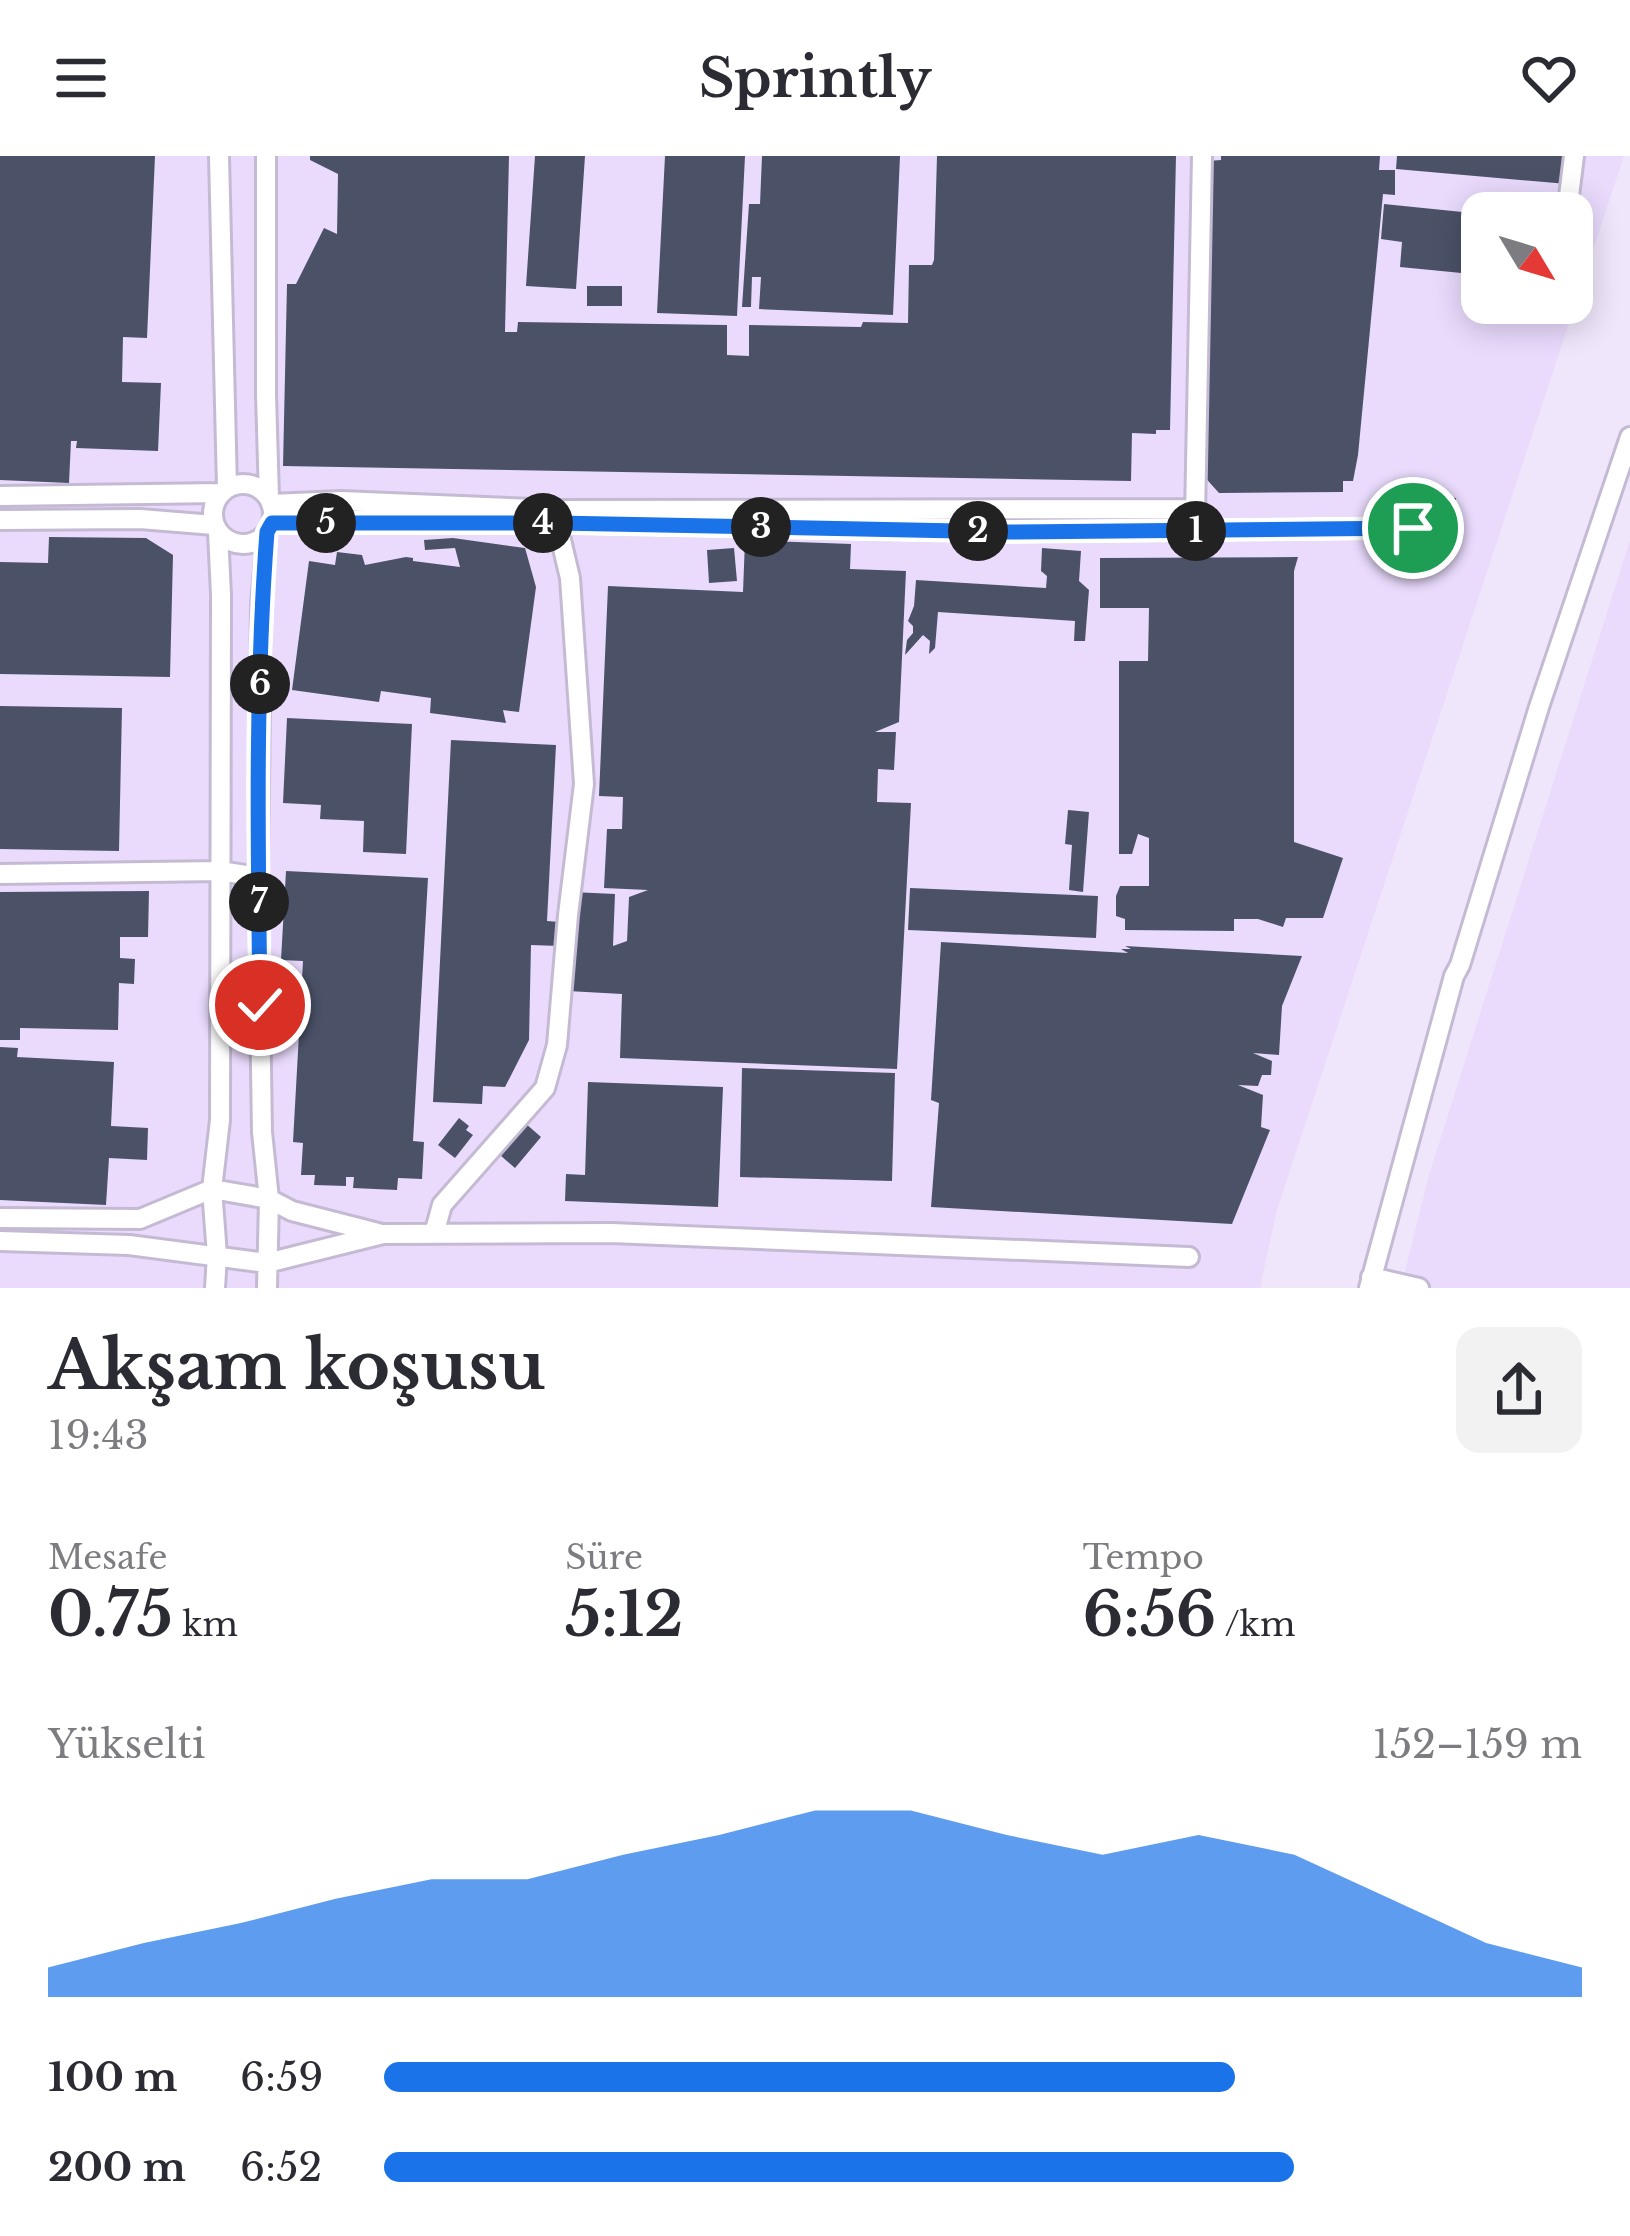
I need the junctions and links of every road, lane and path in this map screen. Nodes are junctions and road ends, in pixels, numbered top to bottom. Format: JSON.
{"nodes":[{"id":1,"x":219,"y":156,"type":"edge"},
{"id":2,"x":266,"y":156,"type":"edge"},
{"id":3,"x":1202,"y":156,"type":"edge"},
{"id":4,"x":1574,"y":156,"type":"edge"},
{"id":5,"x":1570,"y":192,"type":"edge"},
{"id":6,"x":1630,"y":437,"type":"edge"},
{"id":7,"x":223,"y":491,"type":"junction"},
{"id":8,"x":0,"y":496,"type":"edge"},
{"id":9,"x":1195,"y":509,"type":"junction"},
{"id":10,"x":269,"y":514,"type":"junction"},
{"id":11,"x":558,"y":517,"type":"junction"},
{"id":12,"x":0,"y":520,"type":"edge"},
{"id":13,"x":216,"y":528,"type":"junction"},
{"id":14,"x":1413,"y":528,"type":"dead end"},
{"id":15,"x":1197,"y":531,"type":"junction"},
{"id":16,"x":220,"y":871,"type":"junction"},
{"id":17,"x":0,"y":874,"type":"edge"},
{"id":18,"x":258,"y":877,"type":"junction"},
{"id":19,"x":212,"y":1189,"type":"junction"},
{"id":20,"x":268,"y":1199,"type":"junction"},
{"id":21,"x":0,"y":1219,"type":"edge"},
{"id":22,"x":383,"y":1234,"type":"junction"},
{"id":23,"x":434,"y":1234,"type":"junction"},
{"id":24,"x":0,"y":1241,"type":"edge"},
{"id":25,"x":217,"y":1256,"type":"junction"},
{"id":26,"x":1189,"y":1257,"type":"dead end"},
{"id":27,"x":267,"y":1263,"type":"junction"},
{"id":28,"x":1370,"y":1282,"type":"edge"},
{"id":29,"x":215,"y":1288,"type":"edge"},
{"id":30,"x":267,"y":1288,"type":"edge"},
{"id":31,"x":1419,"y":1288,"type":"edge"}],
"edges":[{"from":1,"to":7,"type":"street"},
{"from":2,"to":10,"type":"street"},
{"from":3,"to":9,"type":"street"},
{"from":4,"to":5,"type":"street"},
{"from":6,"to":28,"type":"street"},
{"from":7,"to":8,"type":"street"},
{"from":7,"to":10,"type":"street"},
{"from":7,"to":13,"type":"street"},
{"from":9,"to":11,"type":"street"},
{"from":9,"to":15,"type":"street"},
{"from":10,"to":11,"type":"street"},
{"from":10,"to":13,"type":"street"},
{"from":10,"to":18,"type":"street"},
{"from":11,"to":15,"type":"street"},
{"from":11,"to":23,"type":"street"},
{"from":12,"to":13,"type":"street"},
{"from":13,"to":16,"type":"street"},
{"from":14,"to":15,"type":"street"},
{"from":16,"to":17,"type":"street"},
{"from":16,"to":18,"type":"street"},
{"from":16,"to":19,"type":"street"},
{"from":18,"to":20,"type":"street"},
{"from":19,"to":20,"type":"street"},
{"from":19,"to":21,"type":"street"},
{"from":19,"to":25,"type":"street"},
{"from":20,"to":22,"type":"street"},
{"from":20,"to":27,"type":"street"},
{"from":22,"to":23,"type":"street"},
{"from":22,"to":27,"type":"street"},
{"from":23,"to":26,"type":"street"},
{"from":24,"to":25,"type":"street"},
{"from":25,"to":27,"type":"street"},
{"from":25,"to":29,"type":"street"},
{"from":27,"to":30,"type":"street"},
{"from":28,"to":31,"type":"street"}]}
